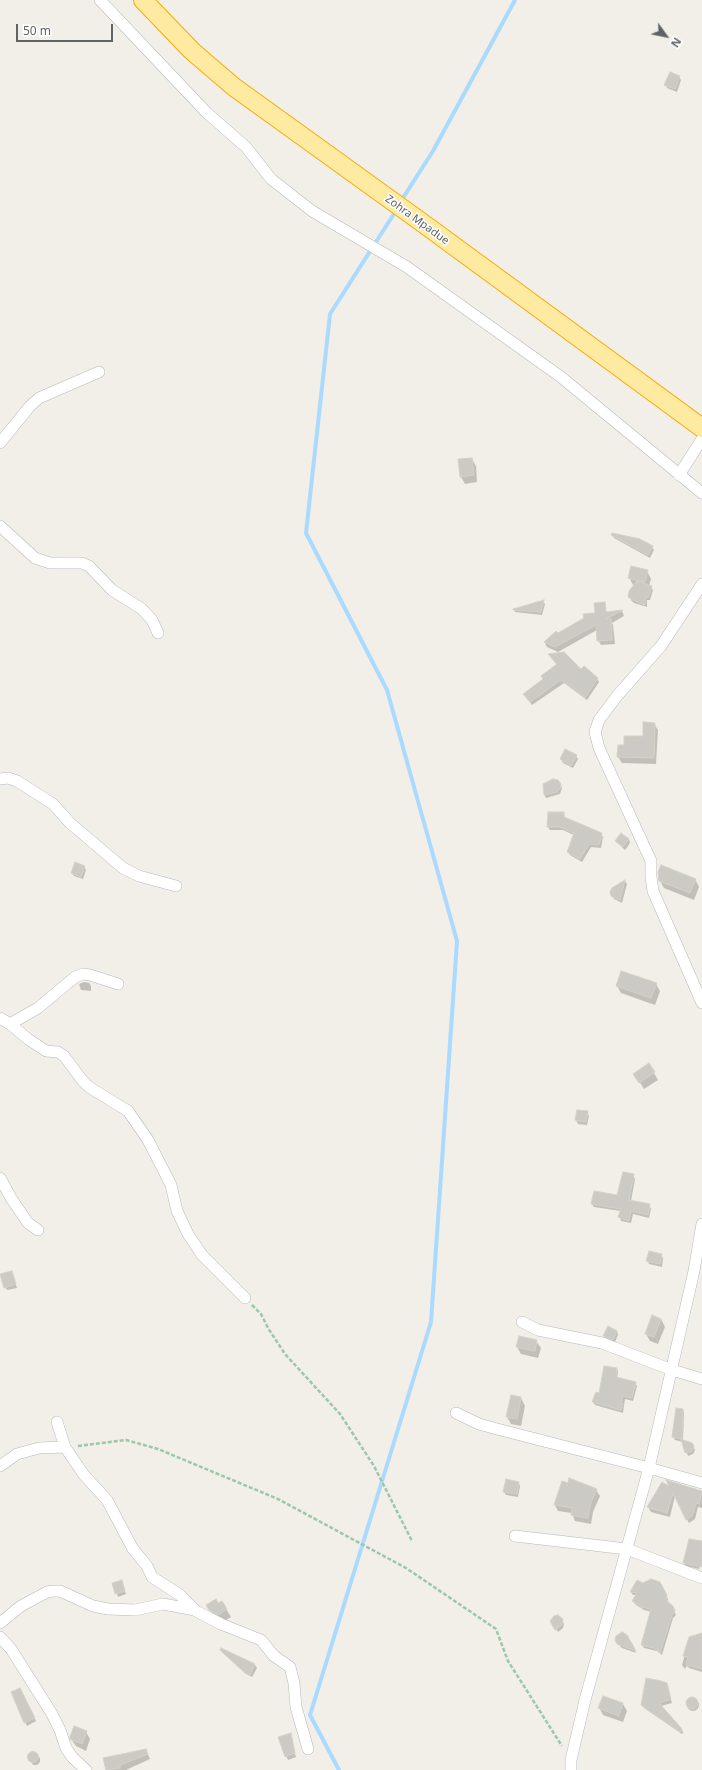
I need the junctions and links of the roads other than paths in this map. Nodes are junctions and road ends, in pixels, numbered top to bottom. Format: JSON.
{"nodes":[{"id":1,"x":100,"y":0,"type":"edge"},
{"id":2,"x":143,"y":0,"type":"edge"},
{"id":3,"x":99,"y":372,"type":"dead end"},
{"id":4,"x":702,"y":428,"type":"edge"},
{"id":5,"x":702,"y":439,"type":"edge"},
{"id":6,"x":0,"y":444,"type":"edge"},
{"id":7,"x":679,"y":475,"type":"junction"},
{"id":8,"x":702,"y":492,"type":"edge"},
{"id":9,"x":0,"y":526,"type":"edge"},
{"id":10,"x":702,"y":584,"type":"edge"},
{"id":11,"x":158,"y":633,"type":"dead end"},
{"id":12,"x":0,"y":779,"type":"edge"},
{"id":13,"x":176,"y":886,"type":"dead end"},
{"id":14,"x":118,"y":984,"type":"dead end"},
{"id":15,"x":702,"y":1003,"type":"edge"},
{"id":16,"x":5,"y":1021,"type":"edge"},
{"id":17,"x":0,"y":1178,"type":"edge"},
{"id":18,"x":702,"y":1224,"type":"edge"},
{"id":19,"x":38,"y":1230,"type":"dead end"},
{"id":20,"x":698,"y":1273,"type":"edge"},
{"id":21,"x":245,"y":1298,"type":"road end"},
{"id":22,"x":522,"y":1322,"type":"dead end"},
{"id":23,"x":672,"y":1370,"type":"junction"},
{"id":24,"x":702,"y":1379,"type":"edge"},
{"id":25,"x":456,"y":1413,"type":"dead end"},
{"id":26,"x":57,"y":1422,"type":"dead end"},
{"id":27,"x":65,"y":1447,"type":"junction"},
{"id":28,"x":0,"y":1466,"type":"edge"},
{"id":29,"x":649,"y":1468,"type":"junction"},
{"id":30,"x":702,"y":1483,"type":"edge"},
{"id":31,"x":515,"y":1536,"type":"dead end"},
{"id":32,"x":627,"y":1548,"type":"junction"},
{"id":33,"x":702,"y":1578,"type":"edge"},
{"id":34,"x":196,"y":1611,"type":"junction"},
{"id":35,"x":0,"y":1623,"type":"edge"},
{"id":36,"x":0,"y":1637,"type":"edge"},
{"id":37,"x":308,"y":1749,"type":"dead end"},
{"id":38,"x":571,"y":1765,"type":"edge"},
{"id":39,"x":86,"y":1770,"type":"edge"}],
"edges":[{"from":1,"to":7,"type":"street"},
{"from":2,"to":4,"type":"highway","name":"Zohra Mpadue"},
{"from":3,"to":6,"type":"street"},
{"from":5,"to":7,"type":"street"},
{"from":7,"to":8,"type":"street"},
{"from":9,"to":11,"type":"street"},
{"from":10,"to":15,"type":"street"},
{"from":12,"to":13,"type":"street"},
{"from":14,"to":16,"type":"street"},
{"from":16,"to":21,"type":"street"},
{"from":17,"to":19,"type":"street"},
{"from":18,"to":20,"type":"street"},
{"from":20,"to":23,"type":"street"},
{"from":22,"to":23,"type":"street"},
{"from":23,"to":24,"type":"street"},
{"from":23,"to":29,"type":"street"},
{"from":25,"to":29,"type":"street"},
{"from":26,"to":27,"type":"street"},
{"from":27,"to":28,"type":"street"},
{"from":27,"to":34,"type":"street"},
{"from":29,"to":30,"type":"street"},
{"from":29,"to":32,"type":"street"},
{"from":31,"to":32,"type":"street"},
{"from":32,"to":33,"type":"street"},
{"from":32,"to":38,"type":"street"},
{"from":34,"to":35,"type":"street"},
{"from":34,"to":37,"type":"street"},
{"from":36,"to":39,"type":"street"}]}
